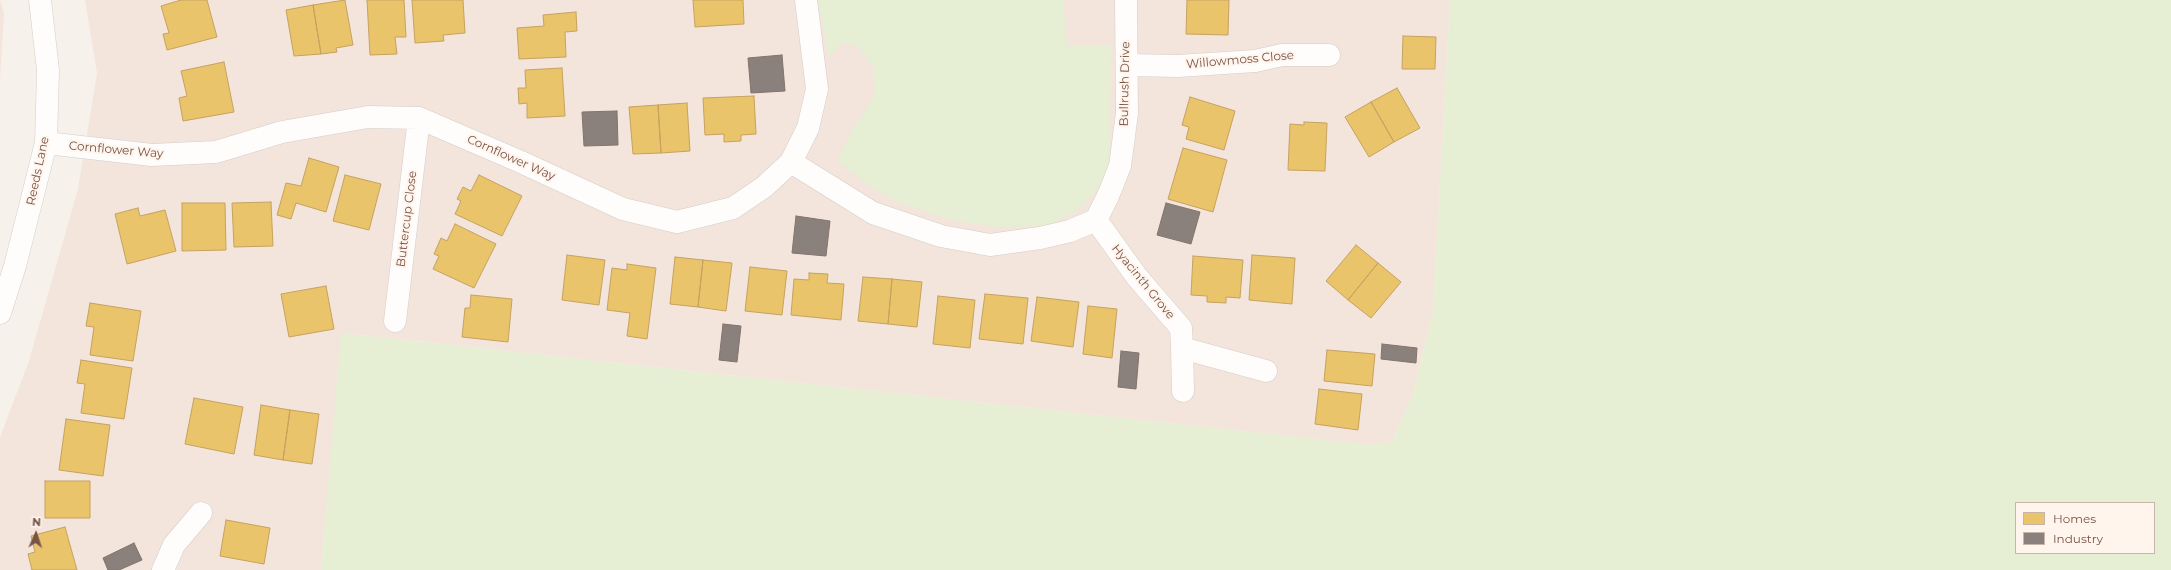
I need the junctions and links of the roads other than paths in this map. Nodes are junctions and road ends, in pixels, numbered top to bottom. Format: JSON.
{"nodes":[{"id":1,"x":40,"y":0,"type":"edge"},
{"id":2,"x":806,"y":0,"type":"edge"},
{"id":3,"x":1126,"y":0,"type":"edge"},
{"id":4,"x":1329,"y":55,"type":"dead end"},
{"id":5,"x":1127,"y":65,"type":"junction"},
{"id":6,"x":418,"y":118,"type":"junction"},
{"id":7,"x":46,"y":143,"type":"junction"},
{"id":8,"x":791,"y":162,"type":"junction"},
{"id":9,"x":1096,"y":220,"type":"junction"},
{"id":10,"x":0,"y":313,"type":"edge"},
{"id":11,"x":395,"y":321,"type":"dead end"},
{"id":12,"x":1182,"y":348,"type":"junction"},
{"id":13,"x":1266,"y":371,"type":"dead end"},
{"id":14,"x":1183,"y":391,"type":"dead end"},
{"id":15,"x":201,"y":513,"type":"dead end"},
{"id":16,"x":163,"y":570,"type":"edge"}],
"edges":[{"from":1,"to":7,"type":"street","name":"Reeds Lane"},
{"from":2,"to":8,"type":"street","name":"Cornflower Way"},
{"from":3,"to":5,"type":"street","name":"Bullrush Drive"},
{"from":4,"to":5,"type":"street","name":"Willowmoss Close"},
{"from":5,"to":9,"type":"street","name":"Bullrush Drive"},
{"from":6,"to":7,"type":"street","name":"Cornflower Way"},
{"from":6,"to":8,"type":"street","name":"Cornflower Way"},
{"from":6,"to":11,"type":"street","name":"Buttercup Close"},
{"from":7,"to":10,"type":"street","name":"Reeds Lane"},
{"from":8,"to":9,"type":"street"},
{"from":9,"to":12,"type":"street","name":"Hyacinth Grove"},
{"from":12,"to":13,"type":"street"},
{"from":12,"to":14,"type":"street","name":"Hyacinth Grove"},
{"from":15,"to":16,"type":"street"}]}
